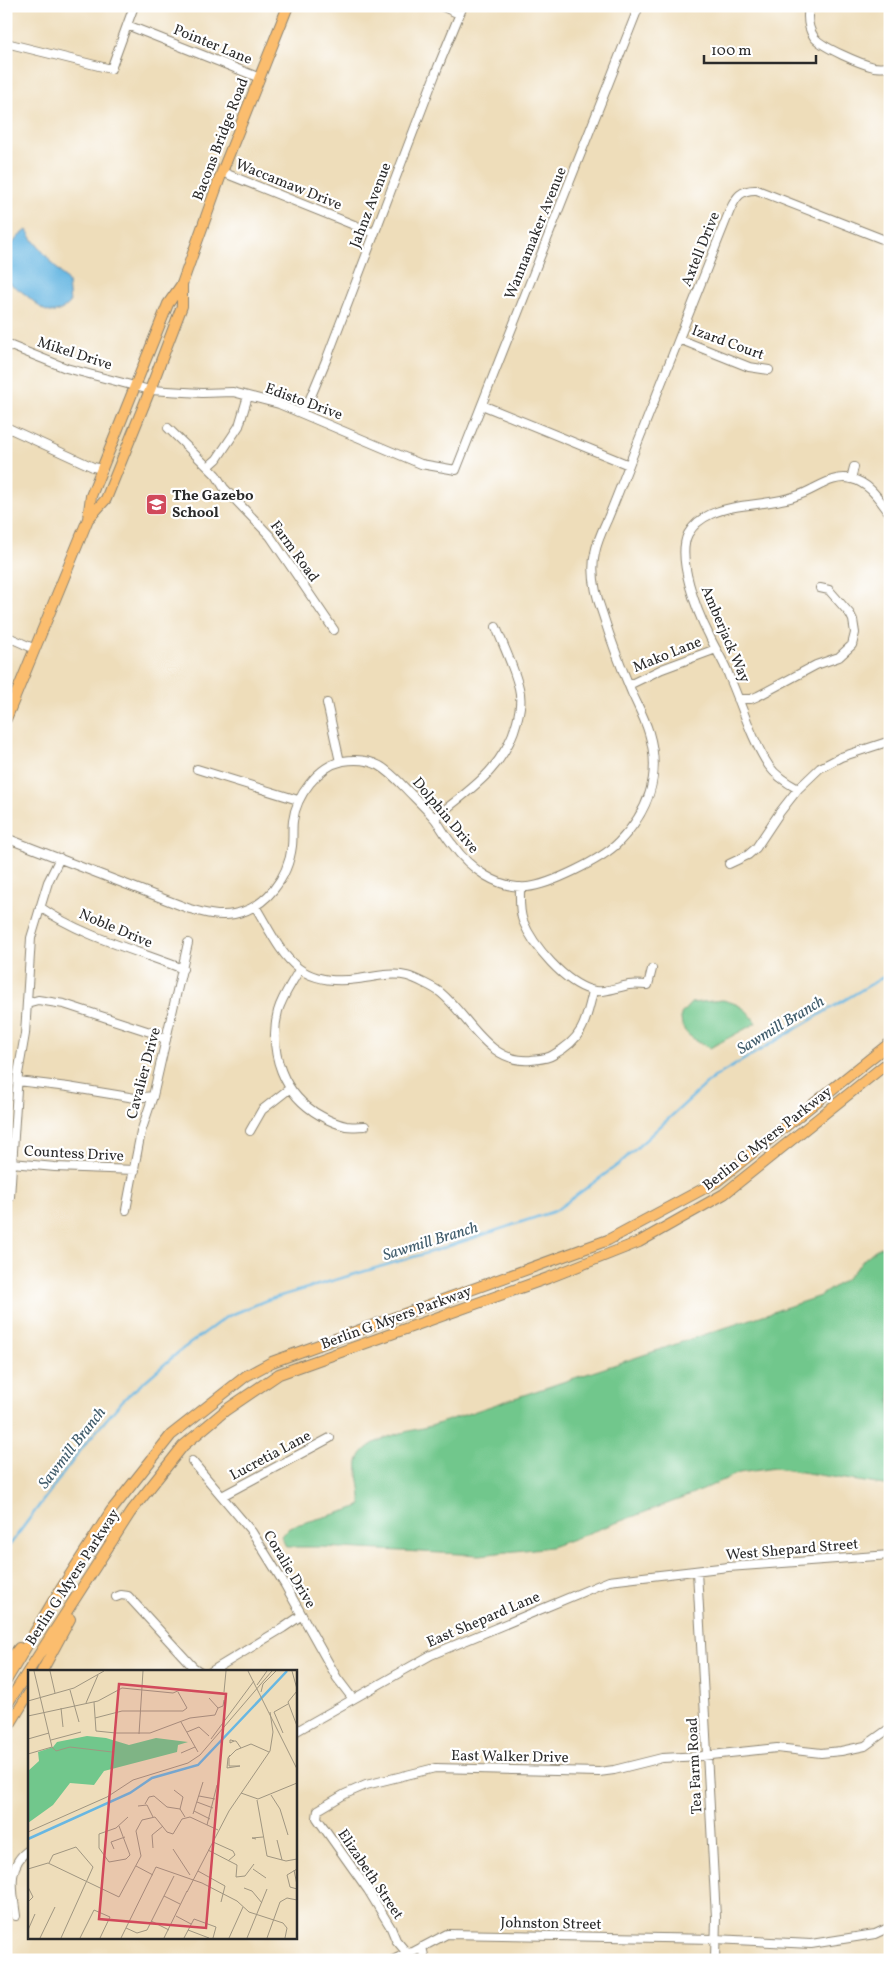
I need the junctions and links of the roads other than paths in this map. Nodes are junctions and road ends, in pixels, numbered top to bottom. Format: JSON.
{"nodes":[{"id":1,"x":134,"y":6,"type":"edge"},
{"id":2,"x":288,"y":6,"type":"edge"},
{"id":3,"x":442,"y":6,"type":"edge"},
{"id":4,"x":463,"y":6,"type":"edge"},
{"id":5,"x":639,"y":6,"type":"edge"},
{"id":6,"x":809,"y":6,"type":"edge"},
{"id":7,"x":459,"y":16,"type":"junction"},
{"id":8,"x":127,"y":25,"type":"junction"},
{"id":9,"x":6,"y":43,"type":"edge"},
{"id":10,"x":890,"y":68,"type":"edge"},
{"id":11,"x":260,"y":78,"type":"junction"},
{"id":12,"x":222,"y":172,"type":"junction"},
{"id":13,"x":374,"y":233,"type":"junction"},
{"id":14,"x":890,"y":242,"type":"edge"},
{"id":15,"x":182,"y":284,"type":"junction"},
{"id":16,"x":679,"y":339,"type":"junction"},
{"id":17,"x":6,"y":344,"type":"edge"},
{"id":18,"x":769,"y":370,"type":"dead end"},
{"id":19,"x":136,"y":386,"type":"junction"},
{"id":20,"x":150,"y":390,"type":"junction"},
{"id":21,"x":248,"y":396,"type":"junction"},
{"id":22,"x":482,"y":405,"type":"junction"},
{"id":23,"x":301,"y":413,"type":"junction"},
{"id":24,"x":6,"y":427,"type":"edge"},
{"id":25,"x":168,"y":428,"type":"dead end"},
{"id":26,"x":629,"y":465,"type":"junction"},
{"id":27,"x":854,"y":466,"type":"dead end"},
{"id":28,"x":208,"y":467,"type":"junction"},
{"id":29,"x":103,"y":469,"type":"junction"},
{"id":30,"x":456,"y":470,"type":"joint"},
{"id":31,"x":851,"y":479,"type":"junction"},
{"id":32,"x":890,"y":514,"type":"edge"},
{"id":33,"x":88,"y":519,"type":"junction"},
{"id":34,"x":820,"y":588,"type":"dead end"},
{"id":35,"x":496,"y":627,"type":"dead end"},
{"id":36,"x":334,"y":630,"type":"dead end"},
{"id":37,"x":6,"y":636,"type":"edge"},
{"id":38,"x":35,"y":649,"type":"junction"},
{"id":39,"x":716,"y":649,"type":"junction"},
{"id":40,"x":629,"y":684,"type":"junction"},
{"id":41,"x":738,"y":699,"type":"junction"},
{"id":42,"x":327,"y":703,"type":"dead end"},
{"id":43,"x":6,"y":719,"type":"edge"},
{"id":44,"x":890,"y":741,"type":"edge"},
{"id":45,"x":340,"y":762,"type":"junction"},
{"id":46,"x":197,"y":770,"type":"dead end"},
{"id":47,"x":798,"y":789,"type":"junction"},
{"id":48,"x":298,"y":800,"type":"junction"},
{"id":49,"x":434,"y":818,"type":"junction"},
{"id":50,"x":6,"y":838,"type":"edge"},
{"id":51,"x":60,"y":858,"type":"junction"},
{"id":52,"x":729,"y":864,"type":"dead end"},
{"id":53,"x":520,"y":887,"type":"junction"},
{"id":54,"x":255,"y":906,"type":"junction"},
{"id":55,"x":40,"y":907,"type":"junction"},
{"id":56,"x":188,"y":943,"type":"dead end"},
{"id":57,"x":183,"y":969,"type":"junction"},
{"id":58,"x":652,"y":969,"type":"dead end"},
{"id":59,"x":299,"y":970,"type":"junction"},
{"id":60,"x":593,"y":991,"type":"junction"},
{"id":61,"x":27,"y":1003,"type":"junction"},
{"id":62,"x":166,"y":1040,"type":"junction"},
{"id":63,"x":890,"y":1043,"type":"edge"},
{"id":64,"x":890,"y":1062,"type":"edge"},
{"id":65,"x":18,"y":1081,"type":"junction"},
{"id":66,"x":289,"y":1089,"type":"junction"},
{"id":67,"x":153,"y":1096,"type":"junction"},
{"id":68,"x":365,"y":1126,"type":"dead end"},
{"id":69,"x":250,"y":1130,"type":"dead end"},
{"id":70,"x":12,"y":1163,"type":"junction"},
{"id":71,"x":135,"y":1170,"type":"junction"},
{"id":72,"x":10,"y":1197,"type":"dead end"},
{"id":73,"x":126,"y":1210,"type":"dead end"},
{"id":74,"x":272,"y":1362,"type":"junction"},
{"id":75,"x":278,"y":1374,"type":"junction"},
{"id":76,"x":330,"y":1438,"type":"dead end"},
{"id":77,"x":192,"y":1461,"type":"dead end"},
{"id":78,"x":222,"y":1496,"type":"junction"},
{"id":79,"x":890,"y":1555,"type":"edge"},
{"id":80,"x":101,"y":1560,"type":"junction"},
{"id":81,"x":697,"y":1571,"type":"junction"},
{"id":82,"x":116,"y":1597,"type":"dead end"},
{"id":83,"x":52,"y":1603,"type":"junction"},
{"id":84,"x":302,"y":1615,"type":"junction"},
{"id":85,"x":6,"y":1665,"type":"edge"},
{"id":86,"x":29,"y":1670,"type":"edge"},
{"id":87,"x":43,"y":1670,"type":"edge"},
{"id":88,"x":198,"y":1670,"type":"edge"},
{"id":89,"x":214,"y":1670,"type":"edge"},
{"id":90,"x":28,"y":1672,"type":"edge"},
{"id":91,"x":6,"y":1680,"type":"edge"},
{"id":92,"x":28,"y":1695,"type":"edge"},
{"id":93,"x":353,"y":1699,"type":"junction"},
{"id":94,"x":6,"y":1706,"type":"edge"},
{"id":95,"x":890,"y":1728,"type":"edge"},
{"id":96,"x":6,"y":1731,"type":"edge"},
{"id":97,"x":296,"y":1731,"type":"edge"},
{"id":98,"x":707,"y":1756,"type":"junction"},
{"id":99,"x":318,"y":1810,"type":"joint"},
{"id":100,"x":28,"y":1851,"type":"edge"},
{"id":101,"x":16,"y":1916,"type":"dead end"},
{"id":102,"x":890,"y":1927,"type":"edge"},
{"id":103,"x":715,"y":1940,"type":"junction"},
{"id":104,"x":422,"y":1947,"type":"junction"},
{"id":105,"x":407,"y":1953,"type":"junction"},
{"id":106,"x":393,"y":1960,"type":"edge"},
{"id":107,"x":425,"y":1960,"type":"edge"},
{"id":108,"x":715,"y":1960,"type":"edge"}],
"edges":[{"from":1,"to":8,"type":"street"},
{"from":2,"to":11,"type":"main road","name":"Bacons Bridge Road"},
{"from":3,"to":7,"type":"street"},
{"from":4,"to":7,"type":"street","name":"Jahnz Avenue"},
{"from":5,"to":22,"type":"street","name":"Wannamaker Avenue"},
{"from":6,"to":10,"type":"street"},
{"from":7,"to":13,"type":"street","name":"Jahnz Avenue"},
{"from":8,"to":9,"type":"street"},
{"from":8,"to":11,"type":"street","name":"Pointer Lane"},
{"from":11,"to":12,"type":"main road","name":"Bacons Bridge Road"},
{"from":12,"to":13,"type":"street","name":"Waccamaw Drive"},
{"from":12,"to":15,"type":"main road","name":"Bacons Bridge Road"},
{"from":13,"to":23,"type":"street","name":"Jahnz Avenue"},
{"from":14,"to":16,"type":"street","name":"Axtell Drive"},
{"from":15,"to":19,"type":"main road","name":"Bacons Bridge Road"},
{"from":15,"to":20,"type":"main road","name":"Bacons Bridge Road"},
{"from":16,"to":18,"type":"street","name":"Izard Court"},
{"from":16,"to":26,"type":"street","name":"Axtell Drive"},
{"from":17,"to":19,"type":"street","name":"Mikel Drive"},
{"from":19,"to":20,"type":"street","name":"Edisto Drive"},
{"from":19,"to":29,"type":"main road","name":"Bacons Bridge Road"},
{"from":20,"to":21,"type":"street","name":"Edisto Drive"},
{"from":20,"to":33,"type":"main road","name":"Bacons Bridge Road"},
{"from":21,"to":23,"type":"street","name":"Edisto Drive"},
{"from":21,"to":28,"type":"street"},
{"from":22,"to":26,"type":"street"},
{"from":22,"to":30,"type":"street","name":"Wannamaker Avenue"},
{"from":23,"to":30,"type":"street","name":"Edisto Drive"},
{"from":24,"to":29,"type":"street"},
{"from":25,"to":28,"type":"street","name":"Farm Road"},
{"from":26,"to":40,"type":"street","name":"Dolphin Drive"},
{"from":27,"to":31,"type":"street"},
{"from":28,"to":36,"type":"street","name":"Farm Road"},
{"from":29,"to":33,"type":"main road","name":"Bacons Bridge Road"},
{"from":31,"to":32,"type":"street"},
{"from":31,"to":39,"type":"street","name":"Amberjack Way"},
{"from":33,"to":38,"type":"main road","name":"Bacons Bridge Road"},
{"from":34,"to":41,"type":"street"},
{"from":35,"to":49,"type":"street"},
{"from":37,"to":38,"type":"street"},
{"from":38,"to":43,"type":"main road","name":"Bacons Bridge Road"},
{"from":39,"to":40,"type":"street","name":"Mako Lane"},
{"from":39,"to":41,"type":"street","name":"Amberjack Way"},
{"from":40,"to":53,"type":"street","name":"Dolphin Drive"},
{"from":41,"to":47,"type":"street","name":"Amberjack Way"},
{"from":42,"to":45,"type":"street"},
{"from":44,"to":47,"type":"street"},
{"from":45,"to":48,"type":"street"},
{"from":45,"to":49,"type":"street","name":"Dolphin Drive"},
{"from":46,"to":48,"type":"street"},
{"from":47,"to":52,"type":"street"},
{"from":48,"to":54,"type":"street"},
{"from":49,"to":53,"type":"street","name":"Dolphin Drive"},
{"from":50,"to":51,"type":"street"},
{"from":51,"to":54,"type":"street"},
{"from":51,"to":55,"type":"street"},
{"from":53,"to":60,"type":"street"},
{"from":54,"to":59,"type":"street"},
{"from":55,"to":57,"type":"street","name":"Noble Drive"},
{"from":55,"to":61,"type":"street"},
{"from":56,"to":57,"type":"street","name":"Cavalier Drive"},
{"from":57,"to":62,"type":"street","name":"Cavalier Drive"},
{"from":58,"to":60,"type":"street"},
{"from":59,"to":60,"type":"street"},
{"from":59,"to":66,"type":"street"},
{"from":61,"to":62,"type":"street"},
{"from":61,"to":65,"type":"street"},
{"from":62,"to":67,"type":"street","name":"Cavalier Drive"},
{"from":63,"to":74,"type":"main road","name":"Berlin G Myers Parkway"},
{"from":64,"to":75,"type":"main road","name":"Berlin G Myers Parkway"},
{"from":65,"to":67,"type":"street"},
{"from":65,"to":70,"type":"street"},
{"from":66,"to":68,"type":"street"},
{"from":66,"to":69,"type":"street"},
{"from":67,"to":71,"type":"street","name":"Cavalier Drive"},
{"from":70,"to":71,"type":"street","name":"Countess Drive"},
{"from":70,"to":72,"type":"street"},
{"from":71,"to":73,"type":"street","name":"Cavalier Drive"},
{"from":74,"to":75,"type":"main road"},
{"from":74,"to":83,"type":"main road","name":"Berlin G Myers Parkway"},
{"from":75,"to":80,"type":"main road","name":"Berlin G Myers Parkway"},
{"from":76,"to":78,"type":"street","name":"Lucretia Lane"},
{"from":77,"to":78,"type":"street","name":"Coralie Drive"},
{"from":78,"to":84,"type":"street","name":"Coralie Drive"},
{"from":79,"to":81,"type":"street","name":"West Shepard Street"},
{"from":80,"to":86,"type":"main road","name":"Berlin G Myers Parkway"},
{"from":80,"to":87,"type":"main road"},
{"from":81,"to":93,"type":"street","name":"East Shepard Lane"},
{"from":81,"to":98,"type":"street","name":"Tea Farm Road"},
{"from":82,"to":88,"type":"street"},
{"from":83,"to":85,"type":"main road"},
{"from":83,"to":91,"type":"main road","name":"Berlin G Myers Parkway"},
{"from":84,"to":89,"type":"street"},
{"from":84,"to":93,"type":"street","name":"Coralie Drive"},
{"from":90,"to":94,"type":"main road","name":"Berlin G Myers Parkway"},
{"from":92,"to":96,"type":"main road"},
{"from":93,"to":97,"type":"street","name":"East Shepard Lane"},
{"from":95,"to":98,"type":"street","name":"East Walker Drive"},
{"from":98,"to":99,"type":"street","name":"East Walker Drive"},
{"from":98,"to":103,"type":"street","name":"Tea Farm Road"},
{"from":99,"to":105,"type":"street","name":"Elizabeth Street"},
{"from":100,"to":101,"type":"street"},
{"from":102,"to":103,"type":"street","name":"Johnston Street"},
{"from":103,"to":104,"type":"street","name":"Johnston Street"},
{"from":103,"to":108,"type":"street","name":"Tea Farm Road"},
{"from":104,"to":105,"type":"street","name":"Johnston Street"},
{"from":104,"to":107,"type":"street"},
{"from":105,"to":106,"type":"street","name":"Johnston Street"}]}
